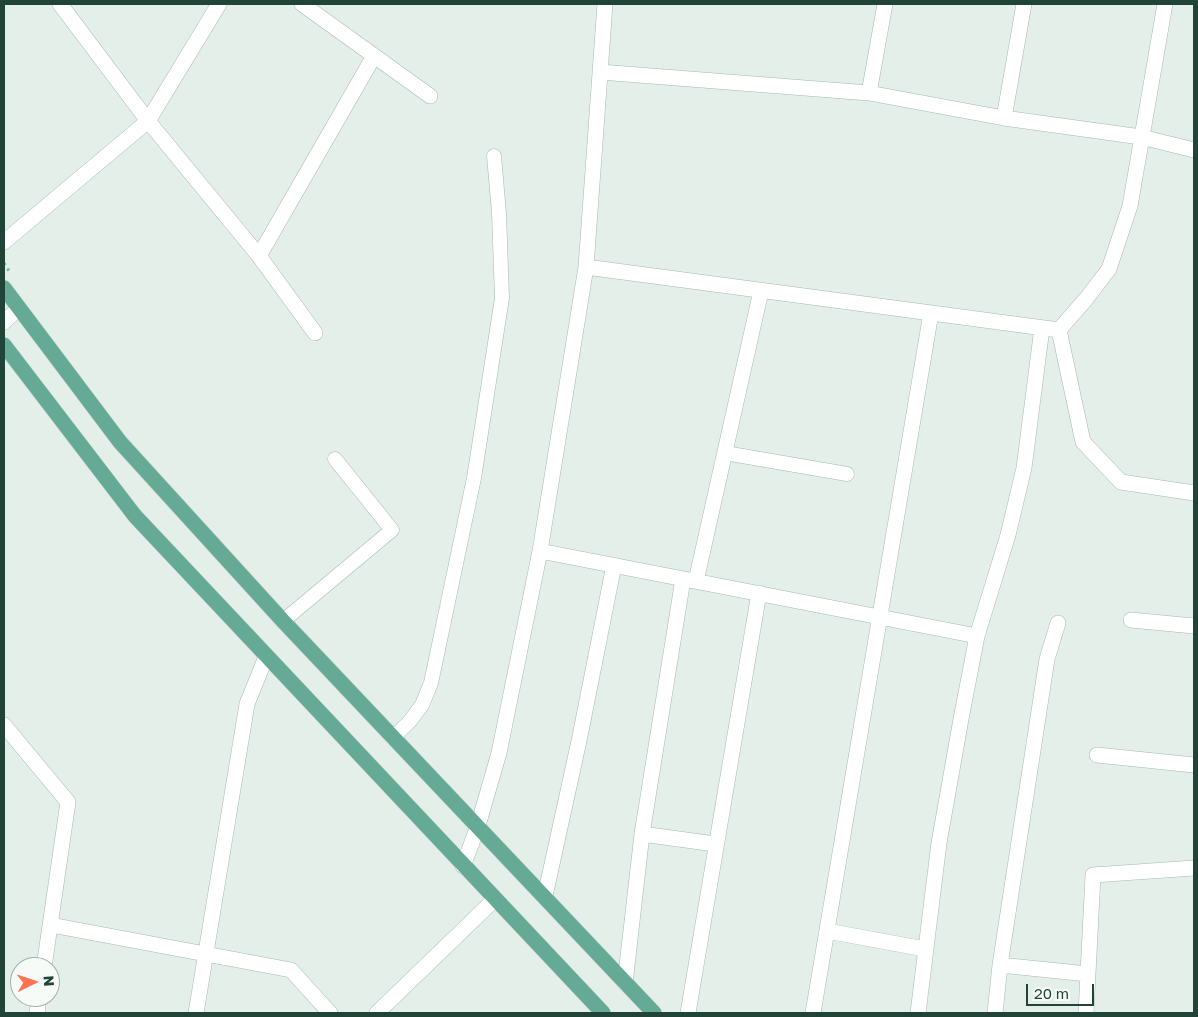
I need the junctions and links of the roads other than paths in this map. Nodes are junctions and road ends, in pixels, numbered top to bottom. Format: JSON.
{"nodes":[{"id":1,"x":60,"y":4,"type":"edge"},
{"id":2,"x":219,"y":4,"type":"edge"},
{"id":3,"x":302,"y":4,"type":"edge"},
{"id":4,"x":605,"y":4,"type":"edge"},
{"id":5,"x":885,"y":4,"type":"edge"},
{"id":6,"x":1024,"y":4,"type":"edge"},
{"id":7,"x":1164,"y":4,"type":"edge"},
{"id":8,"x":374,"y":56,"type":"junction"},
{"id":9,"x":600,"y":72,"type":"junction"},
{"id":10,"x":869,"y":93,"type":"junction"},
{"id":11,"x":430,"y":96,"type":"dead end"},
{"id":12,"x":1004,"y":118,"type":"junction"},
{"id":13,"x":148,"y":121,"type":"junction"},
{"id":14,"x":1140,"y":137,"type":"junction"},
{"id":15,"x":1194,"y":150,"type":"edge"},
{"id":16,"x":494,"y":156,"type":"dead end"},
{"id":17,"x":4,"y":242,"type":"edge"},
{"id":18,"x":258,"y":256,"type":"junction"},
{"id":19,"x":586,"y":267,"type":"junction"},
{"id":20,"x":4,"y":288,"type":"edge"},
{"id":21,"x":761,"y":290,"type":"junction"},
{"id":22,"x":18,"y":309,"type":"junction"},
{"id":23,"x":931,"y":313,"type":"junction"},
{"id":24,"x":4,"y":322,"type":"edge"},
{"id":25,"x":1042,"y":328,"type":"junction"},
{"id":26,"x":1059,"y":330,"type":"junction"},
{"id":27,"x":315,"y":333,"type":"dead end"},
{"id":28,"x":4,"y":345,"type":"edge"},
{"id":29,"x":725,"y":453,"type":"junction"},
{"id":30,"x":335,"y":459,"type":"dead end"},
{"id":31,"x":847,"y":474,"type":"dead end"},
{"id":32,"x":1194,"y":493,"type":"edge"},
{"id":33,"x":540,"y":551,"type":"junction"},
{"id":34,"x":614,"y":565,"type":"junction"},
{"id":35,"x":690,"y":580,"type":"junction"},
{"id":36,"x":759,"y":593,"type":"junction"},
{"id":37,"x":880,"y":617,"type":"junction"},
{"id":38,"x":1131,"y":620,"type":"dead end"},
{"id":39,"x":283,"y":621,"type":"junction"},
{"id":40,"x":1058,"y":623,"type":"dead end"},
{"id":41,"x":1194,"y":626,"type":"edge"},
{"id":42,"x":977,"y":636,"type":"junction"},
{"id":43,"x":266,"y":657,"type":"junction"},
{"id":44,"x":4,"y":725,"type":"edge"},
{"id":45,"x":393,"y":738,"type":"junction"},
{"id":46,"x":1097,"y":754,"type":"dead end"},
{"id":47,"x":1194,"y":765,"type":"edge"},
{"id":48,"x":477,"y":829,"type":"junction"},
{"id":49,"x":642,"y":834,"type":"junction"},
{"id":50,"x":715,"y":844,"type":"junction"},
{"id":51,"x":463,"y":866,"type":"junction"},
{"id":52,"x":1194,"y":868,"type":"edge"},
{"id":53,"x":545,"y":896,"type":"junction"},
{"id":54,"x":495,"y":899,"type":"junction"},
{"id":55,"x":50,"y":925,"type":"junction"},
{"id":56,"x":827,"y":931,"type":"junction"},
{"id":57,"x":925,"y":949,"type":"junction"},
{"id":58,"x":204,"y":953,"type":"junction"},
{"id":59,"x":45,"y":957,"type":"edge"},
{"id":60,"x":1000,"y":965,"type":"junction"},
{"id":61,"x":1088,"y":974,"type":"junction"},
{"id":62,"x":626,"y":983,"type":"junction"},
{"id":63,"x":196,"y":1013,"type":"edge"},
{"id":64,"x":330,"y":1013,"type":"edge"},
{"id":65,"x":377,"y":1013,"type":"edge"},
{"id":66,"x":603,"y":1013,"type":"edge"},
{"id":67,"x":654,"y":1013,"type":"edge"},
{"id":68,"x":688,"y":1013,"type":"edge"},
{"id":69,"x":813,"y":1013,"type":"edge"},
{"id":70,"x":918,"y":1013,"type":"edge"},
{"id":71,"x":995,"y":1013,"type":"edge"},
{"id":72,"x":1086,"y":1013,"type":"edge"}],
"edges":[{"from":1,"to":13,"type":"street"},
{"from":2,"to":13,"type":"street"},
{"from":3,"to":8,"type":"street"},
{"from":4,"to":9,"type":"street"},
{"from":5,"to":10,"type":"street"},
{"from":6,"to":12,"type":"street"},
{"from":7,"to":14,"type":"street"},
{"from":8,"to":11,"type":"street"},
{"from":8,"to":18,"type":"street"},
{"from":9,"to":10,"type":"street"},
{"from":9,"to":19,"type":"street"},
{"from":10,"to":12,"type":"street"},
{"from":12,"to":14,"type":"street"},
{"from":13,"to":17,"type":"street"},
{"from":13,"to":18,"type":"street"},
{"from":14,"to":15,"type":"street"},
{"from":14,"to":26,"type":"street"},
{"from":16,"to":45,"type":"lane"},
{"from":18,"to":27,"type":"street"},
{"from":19,"to":21,"type":"street"},
{"from":19,"to":33,"type":"street"},
{"from":20,"to":22,"type":"main road"},
{"from":21,"to":23,"type":"street"},
{"from":21,"to":29,"type":"street"},
{"from":22,"to":24,"type":"street"},
{"from":22,"to":39,"type":"main road"},
{"from":23,"to":25,"type":"street"},
{"from":23,"to":37,"type":"street"},
{"from":25,"to":26,"type":"street"},
{"from":25,"to":42,"type":"street"},
{"from":26,"to":32,"type":"street"},
{"from":28,"to":43,"type":"main road"},
{"from":29,"to":31,"type":"lane"},
{"from":29,"to":35,"type":"street"},
{"from":30,"to":39,"type":"lane"},
{"from":33,"to":34,"type":"street"},
{"from":33,"to":48,"type":"street"},
{"from":34,"to":35,"type":"street"},
{"from":34,"to":53,"type":"street"},
{"from":35,"to":36,"type":"street"},
{"from":35,"to":49,"type":"street"},
{"from":36,"to":37,"type":"street"},
{"from":36,"to":50,"type":"street"},
{"from":37,"to":42,"type":"street"},
{"from":37,"to":56,"type":"street"},
{"from":38,"to":41,"type":"street"},
{"from":39,"to":45,"type":"main road"},
{"from":40,"to":60,"type":"street"},
{"from":42,"to":57,"type":"street"},
{"from":43,"to":51,"type":"main road"},
{"from":43,"to":58,"type":"street"},
{"from":44,"to":55,"type":"street"},
{"from":45,"to":48,"type":"main road"},
{"from":46,"to":47,"type":"street"},
{"from":48,"to":51,"type":"street"},
{"from":48,"to":53,"type":"main road"},
{"from":49,"to":50,"type":"street"},
{"from":49,"to":62,"type":"street"},
{"from":50,"to":68,"type":"street"},
{"from":51,"to":54,"type":"main road"},
{"from":52,"to":61,"type":"street"},
{"from":53,"to":62,"type":"main road"},
{"from":54,"to":65,"type":"street"},
{"from":54,"to":66,"type":"main road"},
{"from":55,"to":58,"type":"street"},
{"from":55,"to":59,"type":"street"},
{"from":56,"to":57,"type":"street"},
{"from":56,"to":69,"type":"street"},
{"from":57,"to":70,"type":"street"},
{"from":58,"to":63,"type":"street"},
{"from":58,"to":64,"type":"street"},
{"from":60,"to":61,"type":"street"},
{"from":60,"to":71,"type":"street"},
{"from":61,"to":72,"type":"street"},
{"from":62,"to":67,"type":"main road"}]}
